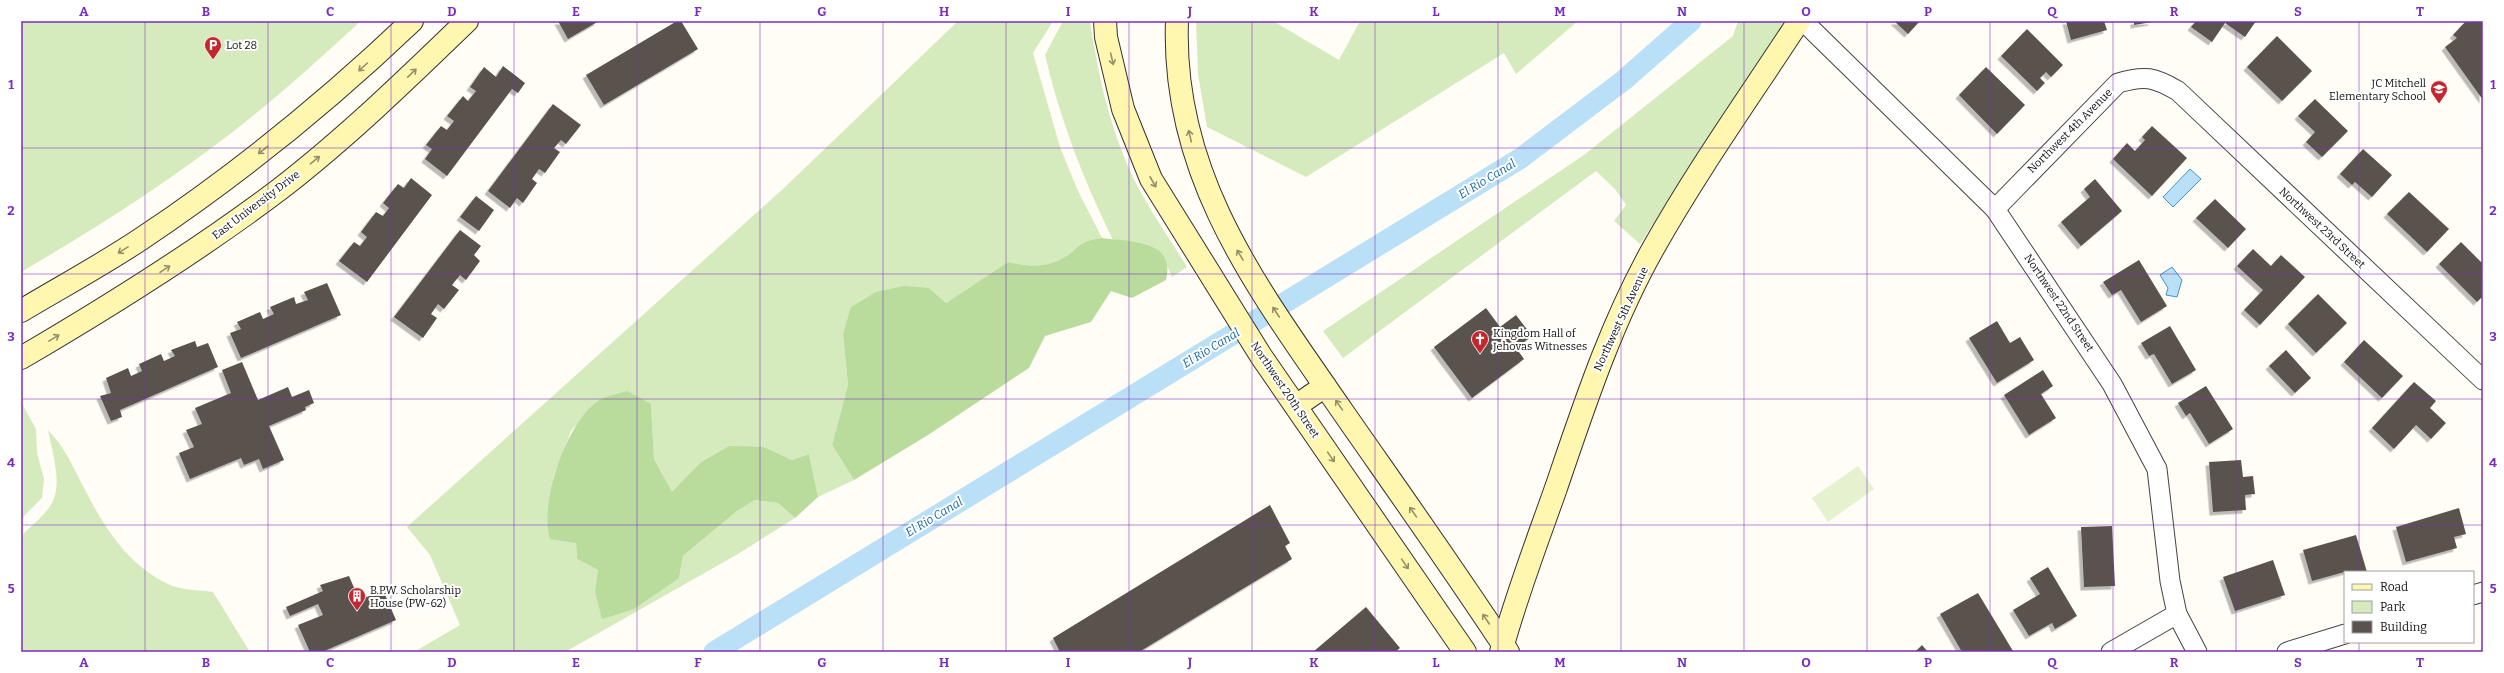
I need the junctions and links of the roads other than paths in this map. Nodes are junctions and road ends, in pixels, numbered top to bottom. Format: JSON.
{"nodes":[{"id":1,"x":412,"y":21,"type":"edge"},
{"id":2,"x":467,"y":21,"type":"edge"},
{"id":3,"x":1105,"y":21,"type":"edge"},
{"id":4,"x":1177,"y":21,"type":"edge"},
{"id":5,"x":1799,"y":21,"type":"edge"},
{"id":6,"x":1803,"y":21,"type":"edge"},
{"id":7,"x":2158,"y":79,"type":"joint"},
{"id":8,"x":1995,"y":209,"type":"junction"},
{"id":9,"x":21,"y":311,"type":"edge"},
{"id":10,"x":21,"y":358,"type":"edge"},
{"id":11,"x":2483,"y":380,"type":"edge"},
{"id":12,"x":1325,"y":386,"type":"junction"},
{"id":13,"x":1296,"y":406,"type":"junction"},
{"id":14,"x":2177,"y":614,"type":"junction"},
{"id":15,"x":2344,"y":634,"type":"edge"},
{"id":16,"x":1504,"y":650,"type":"edge"},
{"id":17,"x":1466,"y":652,"type":"edge"},
{"id":18,"x":2111,"y":652,"type":"edge"},
{"id":19,"x":2197,"y":652,"type":"edge"},
{"id":20,"x":2287,"y":652,"type":"edge"}],
"edges":[{"from":1,"to":9,"type":"street","one_way":true},
{"from":10,"to":2,"type":"street","name":"East University Drive","one_way":true},
{"from":3,"to":13,"type":"street","name":"Northwest 20th Street","one_way":true},
{"from":12,"to":4,"type":"street","one_way":true},
{"from":5,"to":16,"type":"street","name":"Northwest 5th Avenue"},
{"from":6,"to":8,"type":"street","name":"Northwest 22nd Street"},
{"from":7,"to":8,"type":"street","name":"Northwest 4th Avenue"},
{"from":7,"to":11,"type":"street","name":"Northwest 23rd Street"},
{"from":8,"to":14,"type":"street","name":"Northwest 22nd Street"},
{"from":12,"to":13,"type":"street"},
{"from":16,"to":12,"type":"street","one_way":true},
{"from":13,"to":17,"type":"street","name":"Northwest 20th Street","one_way":true},
{"from":14,"to":18,"type":"street"},
{"from":14,"to":19,"type":"street","name":"Northwest 22nd Street"},
{"from":15,"to":20,"type":"street"}]}
